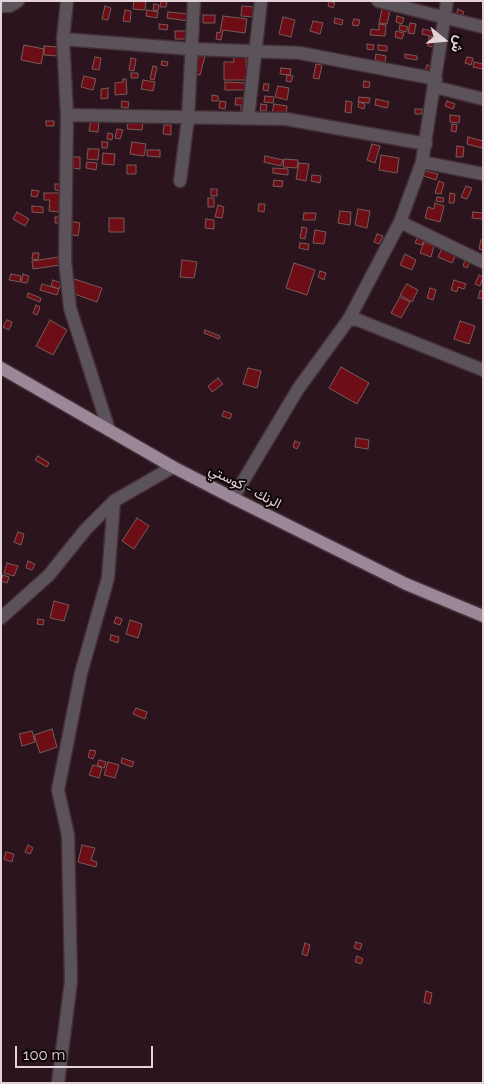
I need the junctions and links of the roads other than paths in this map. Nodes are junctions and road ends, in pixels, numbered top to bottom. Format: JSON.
{"nodes":[{"id":1,"x":18,"y":1,"type":"edge"},
{"id":2,"x":67,"y":1,"type":"edge"},
{"id":3,"x":194,"y":1,"type":"edge"},
{"id":4,"x":261,"y":1,"type":"edge"},
{"id":5,"x":378,"y":1,"type":"edge"},
{"id":6,"x":447,"y":1,"type":"edge"},
{"id":7,"x":1,"y":6,"type":"edge"},
{"id":8,"x":446,"y":17,"type":"junction"},
{"id":9,"x":483,"y":27,"type":"edge"},
{"id":10,"x":63,"y":40,"type":"junction"},
{"id":11,"x":191,"y":49,"type":"junction"},
{"id":12,"x":256,"y":52,"type":"junction"},
{"id":13,"x":436,"y":83,"type":"junction"},
{"id":14,"x":483,"y":99,"type":"edge"},
{"id":15,"x":67,"y":115,"type":"junction"},
{"id":16,"x":248,"y":118,"type":"junction"},
{"id":17,"x":188,"y":119,"type":"junction"},
{"id":18,"x":426,"y":144,"type":"junction"},
{"id":19,"x":422,"y":162,"type":"junction"},
{"id":20,"x":483,"y":174,"type":"edge"},
{"id":21,"x":180,"y":181,"type":"dead end"},
{"id":22,"x":400,"y":222,"type":"junction"},
{"id":23,"x":483,"y":262,"type":"edge"},
{"id":24,"x":348,"y":319,"type":"junction"},
{"id":25,"x":1,"y":368,"type":"edge"},
{"id":26,"x":483,"y":370,"type":"edge"},
{"id":27,"x":109,"y":430,"type":"junction"},
{"id":28,"x":173,"y":467,"type":"junction"},
{"id":29,"x":232,"y":498,"type":"junction"},
{"id":30,"x":114,"y":501,"type":"junction"},
{"id":31,"x":483,"y":616,"type":"edge"},
{"id":32,"x":1,"y":618,"type":"edge"},
{"id":33,"x":58,"y":1083,"type":"edge"}],
"edges":[{"from":1,"to":7,"type":"street"},
{"from":2,"to":10,"type":"street"},
{"from":3,"to":11,"type":"street"},
{"from":4,"to":12,"type":"street"},
{"from":5,"to":8,"type":"street"},
{"from":6,"to":8,"type":"street"},
{"from":8,"to":9,"type":"street"},
{"from":8,"to":13,"type":"street"},
{"from":10,"to":11,"type":"street"},
{"from":10,"to":15,"type":"street"},
{"from":11,"to":12,"type":"street"},
{"from":11,"to":17,"type":"street"},
{"from":12,"to":13,"type":"street"},
{"from":12,"to":16,"type":"street"},
{"from":13,"to":14,"type":"street"},
{"from":13,"to":18,"type":"street"},
{"from":15,"to":17,"type":"street"},
{"from":15,"to":27,"type":"street"},
{"from":16,"to":17,"type":"street"},
{"from":16,"to":18,"type":"street"},
{"from":17,"to":21,"type":"street"},
{"from":18,"to":19,"type":"street"},
{"from":19,"to":20,"type":"street"},
{"from":19,"to":22,"type":"street"},
{"from":22,"to":23,"type":"street"},
{"from":22,"to":24,"type":"street"},
{"from":24,"to":26,"type":"street"},
{"from":24,"to":29,"type":"street"},
{"from":25,"to":27,"type":"main road","name":"الرنك - كوستي"},
{"from":27,"to":28,"type":"main road","name":"الرنك - كوستي"},
{"from":28,"to":29,"type":"main road","name":"الرنك - كوستي"},
{"from":28,"to":30,"type":"street"},
{"from":29,"to":31,"type":"main road","name":"الرنك - كوستي"},
{"from":30,"to":32,"type":"street"},
{"from":30,"to":33,"type":"street"}]}
